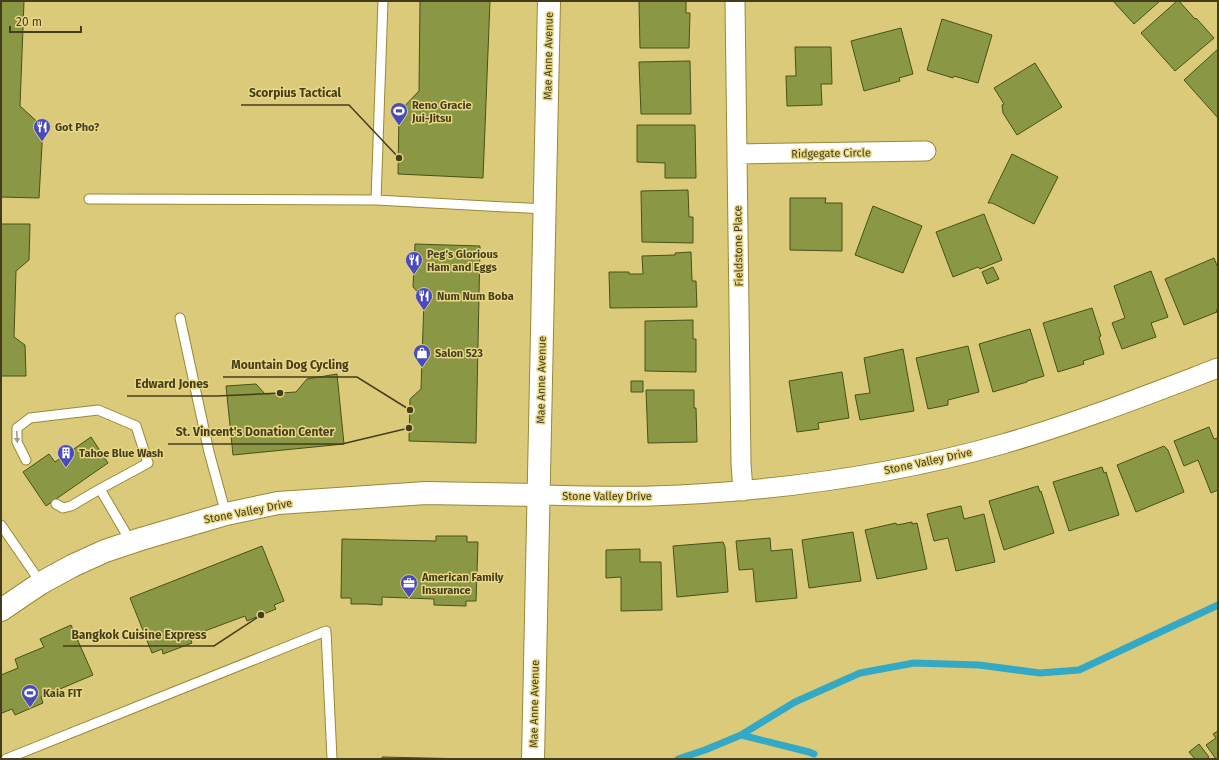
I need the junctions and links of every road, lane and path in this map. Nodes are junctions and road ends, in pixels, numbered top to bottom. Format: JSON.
{"nodes":[{"id":1,"x":383,"y":1,"type":"edge"},
{"id":2,"x":550,"y":1,"type":"edge"},
{"id":3,"x":735,"y":1,"type":"edge"},
{"id":4,"x":926,"y":151,"type":"dead end"},
{"id":5,"x":736,"y":154,"type":"junction"},
{"id":6,"x":90,"y":199,"type":"dead end"},
{"id":7,"x":376,"y":200,"type":"junction"},
{"id":8,"x":545,"y":209,"type":"junction"},
{"id":9,"x":180,"y":318,"type":"dead end"},
{"id":10,"x":1218,"y":368,"type":"edge"},
{"id":11,"x":26,"y":460,"type":"dead end"},
{"id":12,"x":100,"y":489,"type":"junction"},
{"id":13,"x":743,"y":491,"type":"junction"},
{"id":14,"x":538,"y":495,"type":"junction"},
{"id":15,"x":56,"y":504,"type":"dead end"},
{"id":16,"x":226,"y":514,"type":"junction"},
{"id":17,"x":1,"y":525,"type":"edge"},
{"id":18,"x":131,"y":542,"type":"junction"},
{"id":19,"x":41,"y":583,"type":"junction"},
{"id":20,"x":1,"y":610,"type":"edge"},
{"id":21,"x":1,"y":756,"type":"edge"},
{"id":22,"x":5,"y":759,"type":"edge"},
{"id":23,"x":332,"y":759,"type":"edge"},
{"id":24,"x":533,"y":759,"type":"edge"}],
"edges":[{"from":1,"to":7,"type":"lane"},
{"from":2,"to":8,"type":"main road","name":"Mae Anne Avenue"},
{"from":3,"to":5,"type":"street","name":"Fieldstone Place"},
{"from":4,"to":5,"type":"street","name":"Ridgegate Circle"},
{"from":5,"to":13,"type":"street","name":"Fieldstone Place"},
{"from":6,"to":7,"type":"lane"},
{"from":7,"to":8,"type":"lane"},
{"from":8,"to":14,"type":"main road","name":"Mae Anne Avenue"},
{"from":9,"to":16,"type":"lane"},
{"from":10,"to":13,"type":"street","name":"Stone Valley Drive"},
{"from":12,"to":11,"type":"lane","one_way":true},
{"from":12,"to":15,"type":"lane"},
{"from":12,"to":18,"type":"lane"},
{"from":13,"to":14,"type":"street","name":"Stone Valley Drive"},
{"from":14,"to":16,"type":"main road","name":"Stone Valley Drive"},
{"from":14,"to":24,"type":"main road","name":"Mae Anne Avenue"},
{"from":16,"to":18,"type":"main road","name":"Stone Valley Drive"},
{"from":17,"to":19,"type":"lane"},
{"from":18,"to":19,"type":"main road","name":"Stone Valley Drive"},
{"from":19,"to":20,"type":"main road","name":"Stone Valley Drive"},
{"from":21,"to":22,"type":"lane"},
{"from":22,"to":23,"type":"lane"}]}
